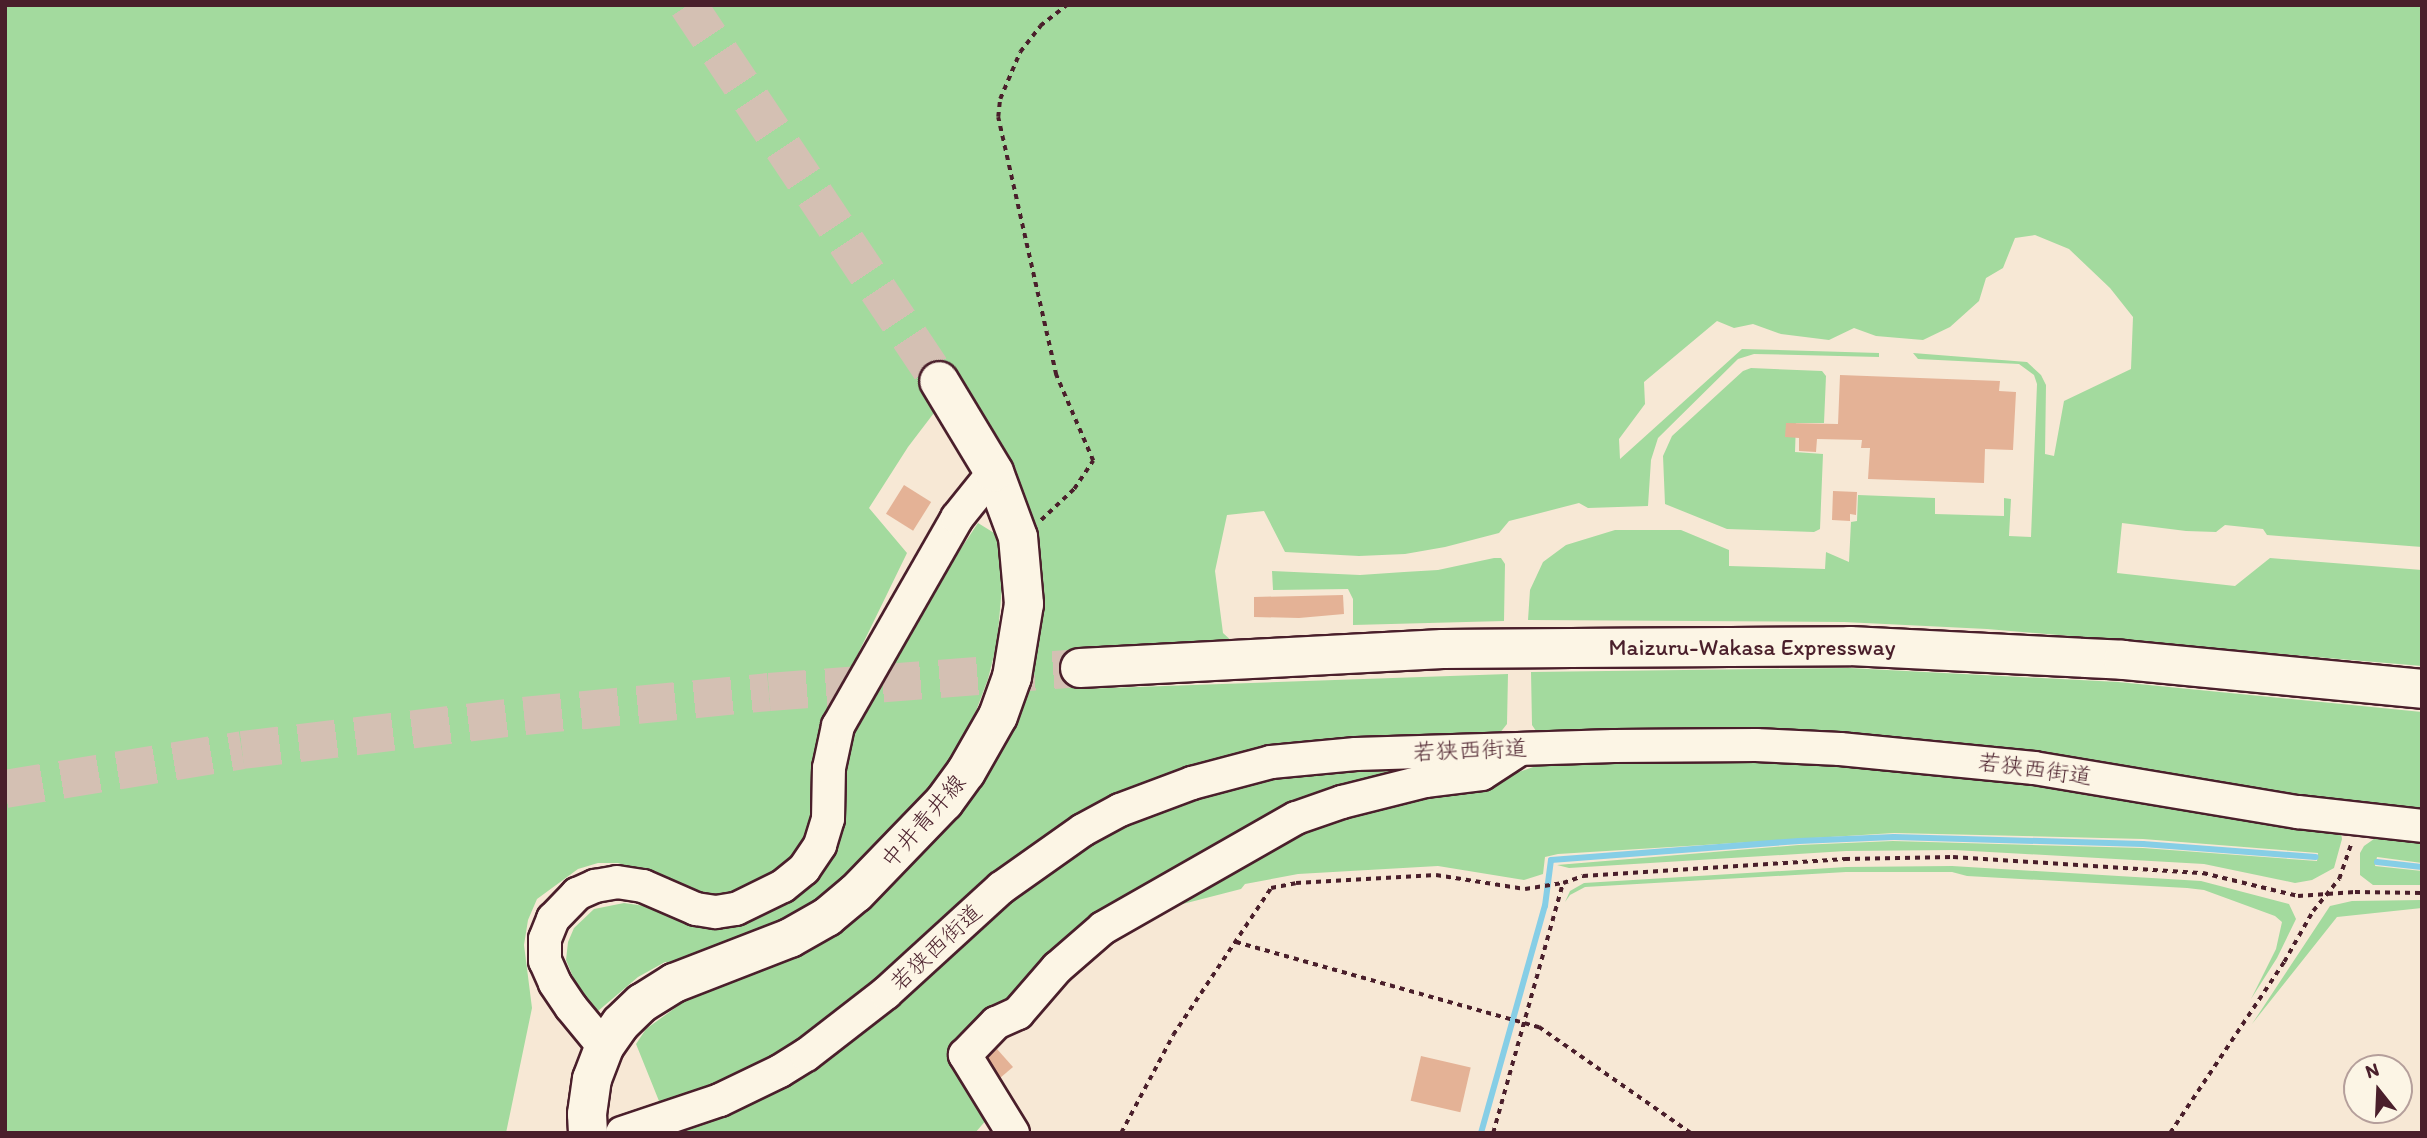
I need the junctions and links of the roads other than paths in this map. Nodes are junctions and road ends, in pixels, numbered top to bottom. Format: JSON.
{"nodes":[{"id":1,"x":939,"y":381,"type":"tunnel mouth"},
{"id":2,"x":994,"y":472,"type":"junction"},
{"id":3,"x":1080,"y":668,"type":"tunnel mouth"},
{"id":4,"x":2422,"y":689,"type":"edge"},
{"id":5,"x":1520,"y":749,"type":"junction"},
{"id":6,"x":2422,"y":826,"type":"edge"},
{"id":7,"x":604,"y":1047,"type":"junction"},
{"id":8,"x":588,"y":1133,"type":"edge"},
{"id":9,"x":622,"y":1133,"type":"edge"},
{"id":10,"x":1013,"y":1133,"type":"edge"}],
"edges":[{"from":1,"to":2,"type":"main road","name":"中井青井線"},
{"from":2,"to":7,"type":"main road","name":"中井青井線"},
{"from":2,"to":7,"type":"street"},
{"from":3,"to":4,"type":"main road","name":"Maizuru-Wakasa Expressway"},
{"from":5,"to":6,"type":"street","name":"若狭西街道"},
{"from":5,"to":9,"type":"street","name":"若狭西街道"},
{"from":5,"to":10,"type":"street"},
{"from":7,"to":8,"type":"main road","name":"中井青井線"}]}
